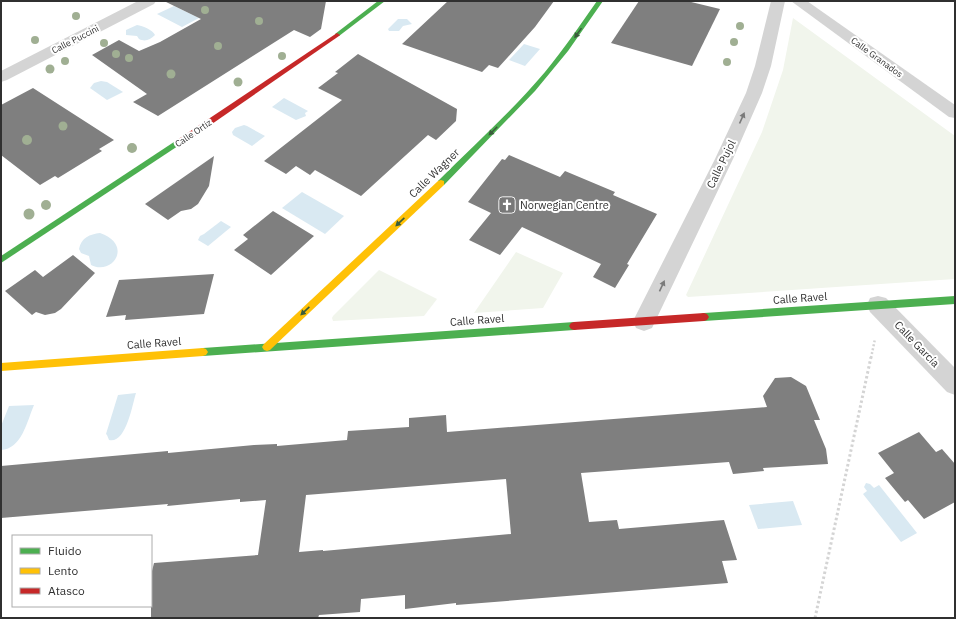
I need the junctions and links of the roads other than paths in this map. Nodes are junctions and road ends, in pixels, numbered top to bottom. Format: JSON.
{"nodes":[{"id":1,"x":150,"y":1,"type":"edge"},
{"id":2,"x":382,"y":1,"type":"edge"},
{"id":3,"x":600,"y":1,"type":"edge"},
{"id":4,"x":778,"y":1,"type":"edge"},
{"id":5,"x":798,"y":1,"type":"edge"},
{"id":6,"x":1,"y":77,"type":"edge"},
{"id":7,"x":955,"y":113,"type":"edge"},
{"id":8,"x":1,"y":260,"type":"edge"},
{"id":9,"x":955,"y":300,"type":"edge"},
{"id":10,"x":878,"y":305,"type":"junction"},
{"id":11,"x":644,"y":321,"type":"junction"},
{"id":12,"x":267,"y":347,"type":"junction"},
{"id":13,"x":1,"y":367,"type":"edge"},
{"id":14,"x":955,"y":384,"type":"edge"}],
"edges":[{"from":1,"to":6,"type":"street","name":"Calle Puccini"},
{"from":2,"to":8,"type":"street","name":"Calle Ortiz"},
{"from":3,"to":12,"type":"street","name":"Calle Wagner","one_way":true},
{"from":11,"to":4,"type":"street","name":"Calle Pujol","one_way":true},
{"from":5,"to":7,"type":"street","name":"Calle Granados"},
{"from":9,"to":10,"type":"street","name":"Calle Ravel"},
{"from":10,"to":11,"type":"street","name":"Calle Ravel"},
{"from":10,"to":14,"type":"street","name":"Calle García"},
{"from":11,"to":12,"type":"street","name":"Calle Ravel"},
{"from":12,"to":13,"type":"street","name":"Calle Ravel"}]}
